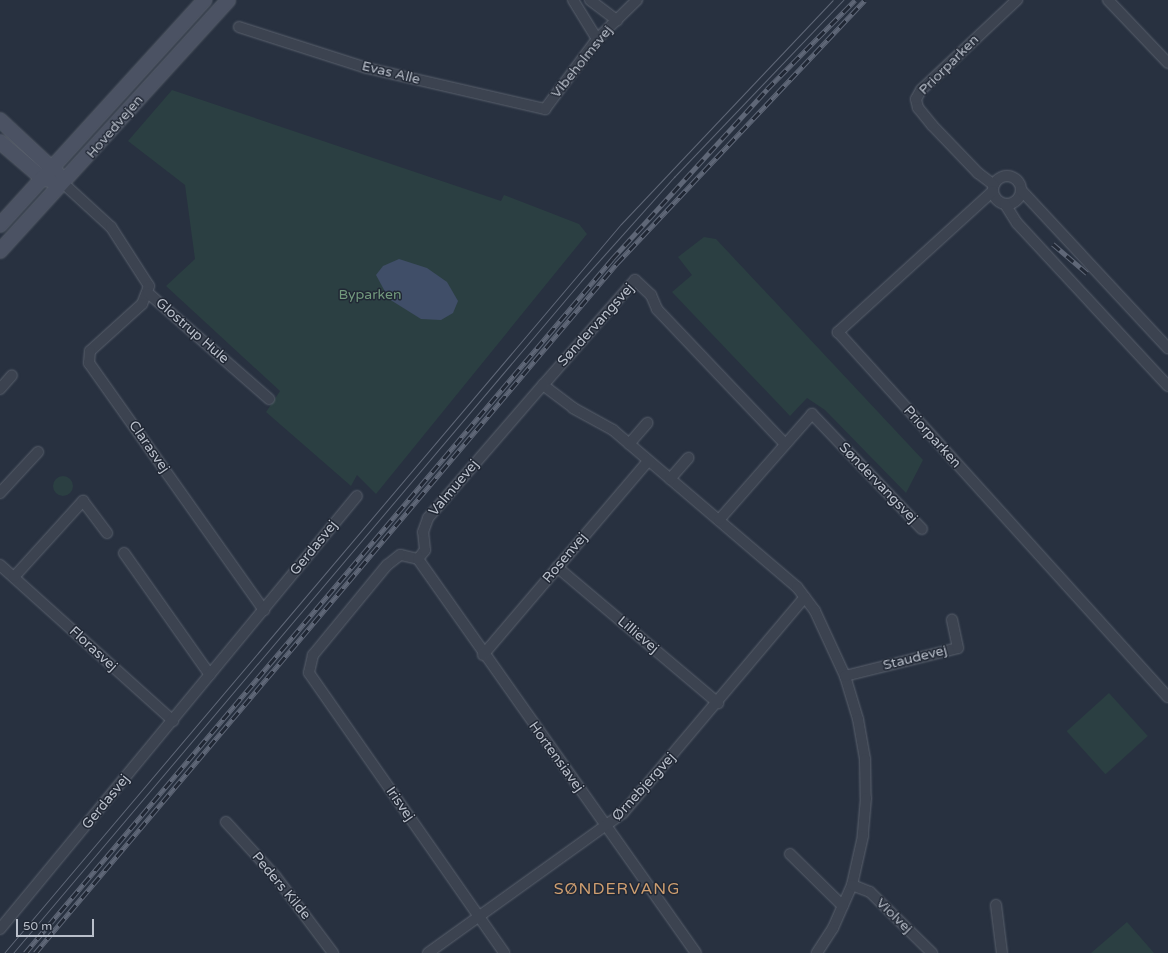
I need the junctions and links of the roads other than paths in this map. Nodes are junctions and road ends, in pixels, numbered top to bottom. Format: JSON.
{"nodes":[{"id":1,"x":205,"y":0,"type":"edge"},
{"id":2,"x":228,"y":0,"type":"edge"},
{"id":3,"x":573,"y":0,"type":"edge"},
{"id":4,"x":590,"y":0,"type":"edge"},
{"id":5,"x":637,"y":0,"type":"edge"},
{"id":6,"x":1016,"y":0,"type":"edge"},
{"id":7,"x":1108,"y":0,"type":"edge"},
{"id":8,"x":616,"y":20,"type":"junction"},
{"id":9,"x":239,"y":27,"type":"dead end"},
{"id":10,"x":597,"y":39,"type":"junction"},
{"id":11,"x":1168,"y":63,"type":"edge"},
{"id":12,"x":545,"y":109,"type":"joint"},
{"id":13,"x":0,"y":120,"type":"edge"},
{"id":14,"x":0,"y":142,"type":"edge"},
{"id":15,"x":53,"y":166,"type":"junction"},
{"id":16,"x":42,"y":178,"type":"junction"},
{"id":17,"x":64,"y":184,"type":"junction"},
{"id":18,"x":994,"y":188,"type":"junction"},
{"id":19,"x":1021,"y":190,"type":"junction"},
{"id":20,"x":1005,"y":204,"type":"junction"},
{"id":21,"x":0,"y":225,"type":"edge"},
{"id":22,"x":0,"y":251,"type":"edge"},
{"id":23,"x":148,"y":293,"type":"junction"},
{"id":24,"x":1168,"y":348,"type":"edge"},
{"id":25,"x":12,"y":376,"type":"dead end"},
{"id":26,"x":543,"y":386,"type":"junction"},
{"id":27,"x":1168,"y":386,"type":"edge"},
{"id":28,"x":0,"y":389,"type":"edge"},
{"id":29,"x":269,"y":399,"type":"dead end"},
{"id":30,"x":647,"y":423,"type":"dead end"},
{"id":31,"x":629,"y":444,"type":"junction"},
{"id":32,"x":785,"y":444,"type":"junction"},
{"id":33,"x":38,"y":452,"type":"dead end"},
{"id":34,"x":688,"y":458,"type":"dead end"},
{"id":35,"x":648,"y":461,"type":"junction"},
{"id":36,"x":670,"y":479,"type":"junction"},
{"id":37,"x":0,"y":493,"type":"edge"},
{"id":38,"x":357,"y":496,"type":"dead end"},
{"id":39,"x":719,"y":520,"type":"junction"},
{"id":40,"x":922,"y":529,"type":"dead end"},
{"id":41,"x":107,"y":533,"type":"dead end"},
{"id":42,"x":124,"y":553,"type":"dead end"},
{"id":43,"x":418,"y":559,"type":"junction"},
{"id":44,"x":0,"y":565,"type":"edge"},
{"id":45,"x":557,"y":567,"type":"junction"},
{"id":46,"x":14,"y":577,"type":"junction"},
{"id":47,"x":805,"y":597,"type":"junction"},
{"id":48,"x":264,"y":610,"type":"junction"},
{"id":49,"x":952,"y":620,"type":"dead end"},
{"id":50,"x":483,"y":655,"type":"junction"},
{"id":51,"x":210,"y":675,"type":"junction"},
{"id":52,"x":845,"y":676,"type":"junction"},
{"id":53,"x":1168,"y":697,"type":"edge"},
{"id":54,"x":718,"y":703,"type":"junction"},
{"id":55,"x":172,"y":721,"type":"junction"},
{"id":56,"x":226,"y":822,"type":"dead end"},
{"id":57,"x":607,"y":827,"type":"junction"},
{"id":58,"x":790,"y":854,"type":"dead end"},
{"id":59,"x":852,"y":885,"type":"junction"},
{"id":60,"x":996,"y":905,"type":"dead end"},
{"id":61,"x":843,"y":906,"type":"junction"},
{"id":62,"x":479,"y":918,"type":"junction"},
{"id":63,"x":0,"y":929,"type":"edge"},
{"id":64,"x":333,"y":953,"type":"edge"},
{"id":65,"x":428,"y":953,"type":"edge"},
{"id":66,"x":504,"y":953,"type":"edge"},
{"id":67,"x":696,"y":953,"type":"edge"},
{"id":68,"x":817,"y":953,"type":"edge"},
{"id":69,"x":932,"y":953,"type":"edge"},
{"id":70,"x":1002,"y":953,"type":"edge"}],
"edges":[{"from":1,"to":15,"type":"main road","name":"Hovedvejen"},
{"from":2,"to":17,"type":"main road","name":"Hovedvejen"},
{"from":3,"to":10,"type":"street"},
{"from":4,"to":8,"type":"street"},
{"from":5,"to":8,"type":"street","name":"Vibeholmsvej"},
{"from":6,"to":18,"type":"street","name":"Priorparken"},
{"from":7,"to":11,"type":"street"},
{"from":8,"to":10,"type":"street","name":"Vibeholmsvej"},
{"from":9,"to":12,"type":"street","name":"Evas Alle"},
{"from":10,"to":12,"type":"street","name":"Vibeholmsvej"},
{"from":13,"to":15,"type":"main road"},
{"from":14,"to":16,"type":"main road"},
{"from":15,"to":16,"type":"main road","name":"Hovedvejen"},
{"from":15,"to":17,"type":"main road"},
{"from":16,"to":17,"type":"main road"},
{"from":16,"to":21,"type":"main road","name":"Hovedvejen"},
{"from":17,"to":22,"type":"main road","name":"Hovedvejen"},
{"from":17,"to":23,"type":"street","name":"Glostrup Hule"},
{"from":18,"to":19,"type":"street"},
{"from":18,"to":20,"type":"street"},
{"from":18,"to":53,"type":"street","name":"Priorparken"},
{"from":19,"to":20,"type":"street"},
{"from":19,"to":24,"type":"street"},
{"from":20,"to":27,"type":"street"},
{"from":23,"to":29,"type":"street","name":"Glostrup Hule"},
{"from":23,"to":48,"type":"street","name":"Clarasvej"},
{"from":25,"to":28,"type":"street"},
{"from":26,"to":31,"type":"street"},
{"from":26,"to":32,"type":"street","name":"Søndervangsvej"},
{"from":26,"to":43,"type":"street","name":"Valmuevej"},
{"from":30,"to":31,"type":"street"},
{"from":31,"to":35,"type":"street"},
{"from":32,"to":39,"type":"street","name":"Søndervangsvej"},
{"from":32,"to":40,"type":"street","name":"Søndervangsvej"},
{"from":33,"to":37,"type":"street"},
{"from":34,"to":36,"type":"street"},
{"from":35,"to":36,"type":"street"},
{"from":35,"to":45,"type":"street","name":"Rosenvej"},
{"from":36,"to":39,"type":"street"},
{"from":38,"to":48,"type":"street","name":"Gerdasvej"},
{"from":39,"to":47,"type":"street"},
{"from":41,"to":46,"type":"street"},
{"from":42,"to":51,"type":"street"},
{"from":43,"to":50,"type":"street","name":"Hortensiavej"},
{"from":43,"to":62,"type":"street","name":"Irisvej"},
{"from":44,"to":46,"type":"street","name":"Florasvej"},
{"from":45,"to":50,"type":"street","name":"Rosenvej"},
{"from":45,"to":54,"type":"street","name":"Lillievej"},
{"from":46,"to":55,"type":"street","name":"Florasvej"},
{"from":47,"to":52,"type":"street"},
{"from":47,"to":54,"type":"street","name":"Ørnebjergvej"},
{"from":48,"to":51,"type":"street","name":"Gerdasvej"},
{"from":49,"to":52,"type":"street","name":"Staudevej"},
{"from":50,"to":57,"type":"street","name":"Hortensiavej"},
{"from":51,"to":55,"type":"street","name":"Gerdasvej"},
{"from":52,"to":59,"type":"street"},
{"from":54,"to":57,"type":"street","name":"Ørnebjergvej"},
{"from":55,"to":63,"type":"street","name":"Gerdasvej"},
{"from":56,"to":64,"type":"street","name":"Peders Kilde"},
{"from":57,"to":62,"type":"street","name":"Ørnebjergvej"},
{"from":57,"to":67,"type":"street","name":"Hortensiavej"},
{"from":58,"to":61,"type":"street"},
{"from":59,"to":61,"type":"street"},
{"from":59,"to":69,"type":"street","name":"Violvej"},
{"from":60,"to":70,"type":"street"},
{"from":61,"to":68,"type":"street"},
{"from":62,"to":65,"type":"street","name":"Ørnebjergvej"},
{"from":62,"to":66,"type":"street","name":"Irisvej"}]}
